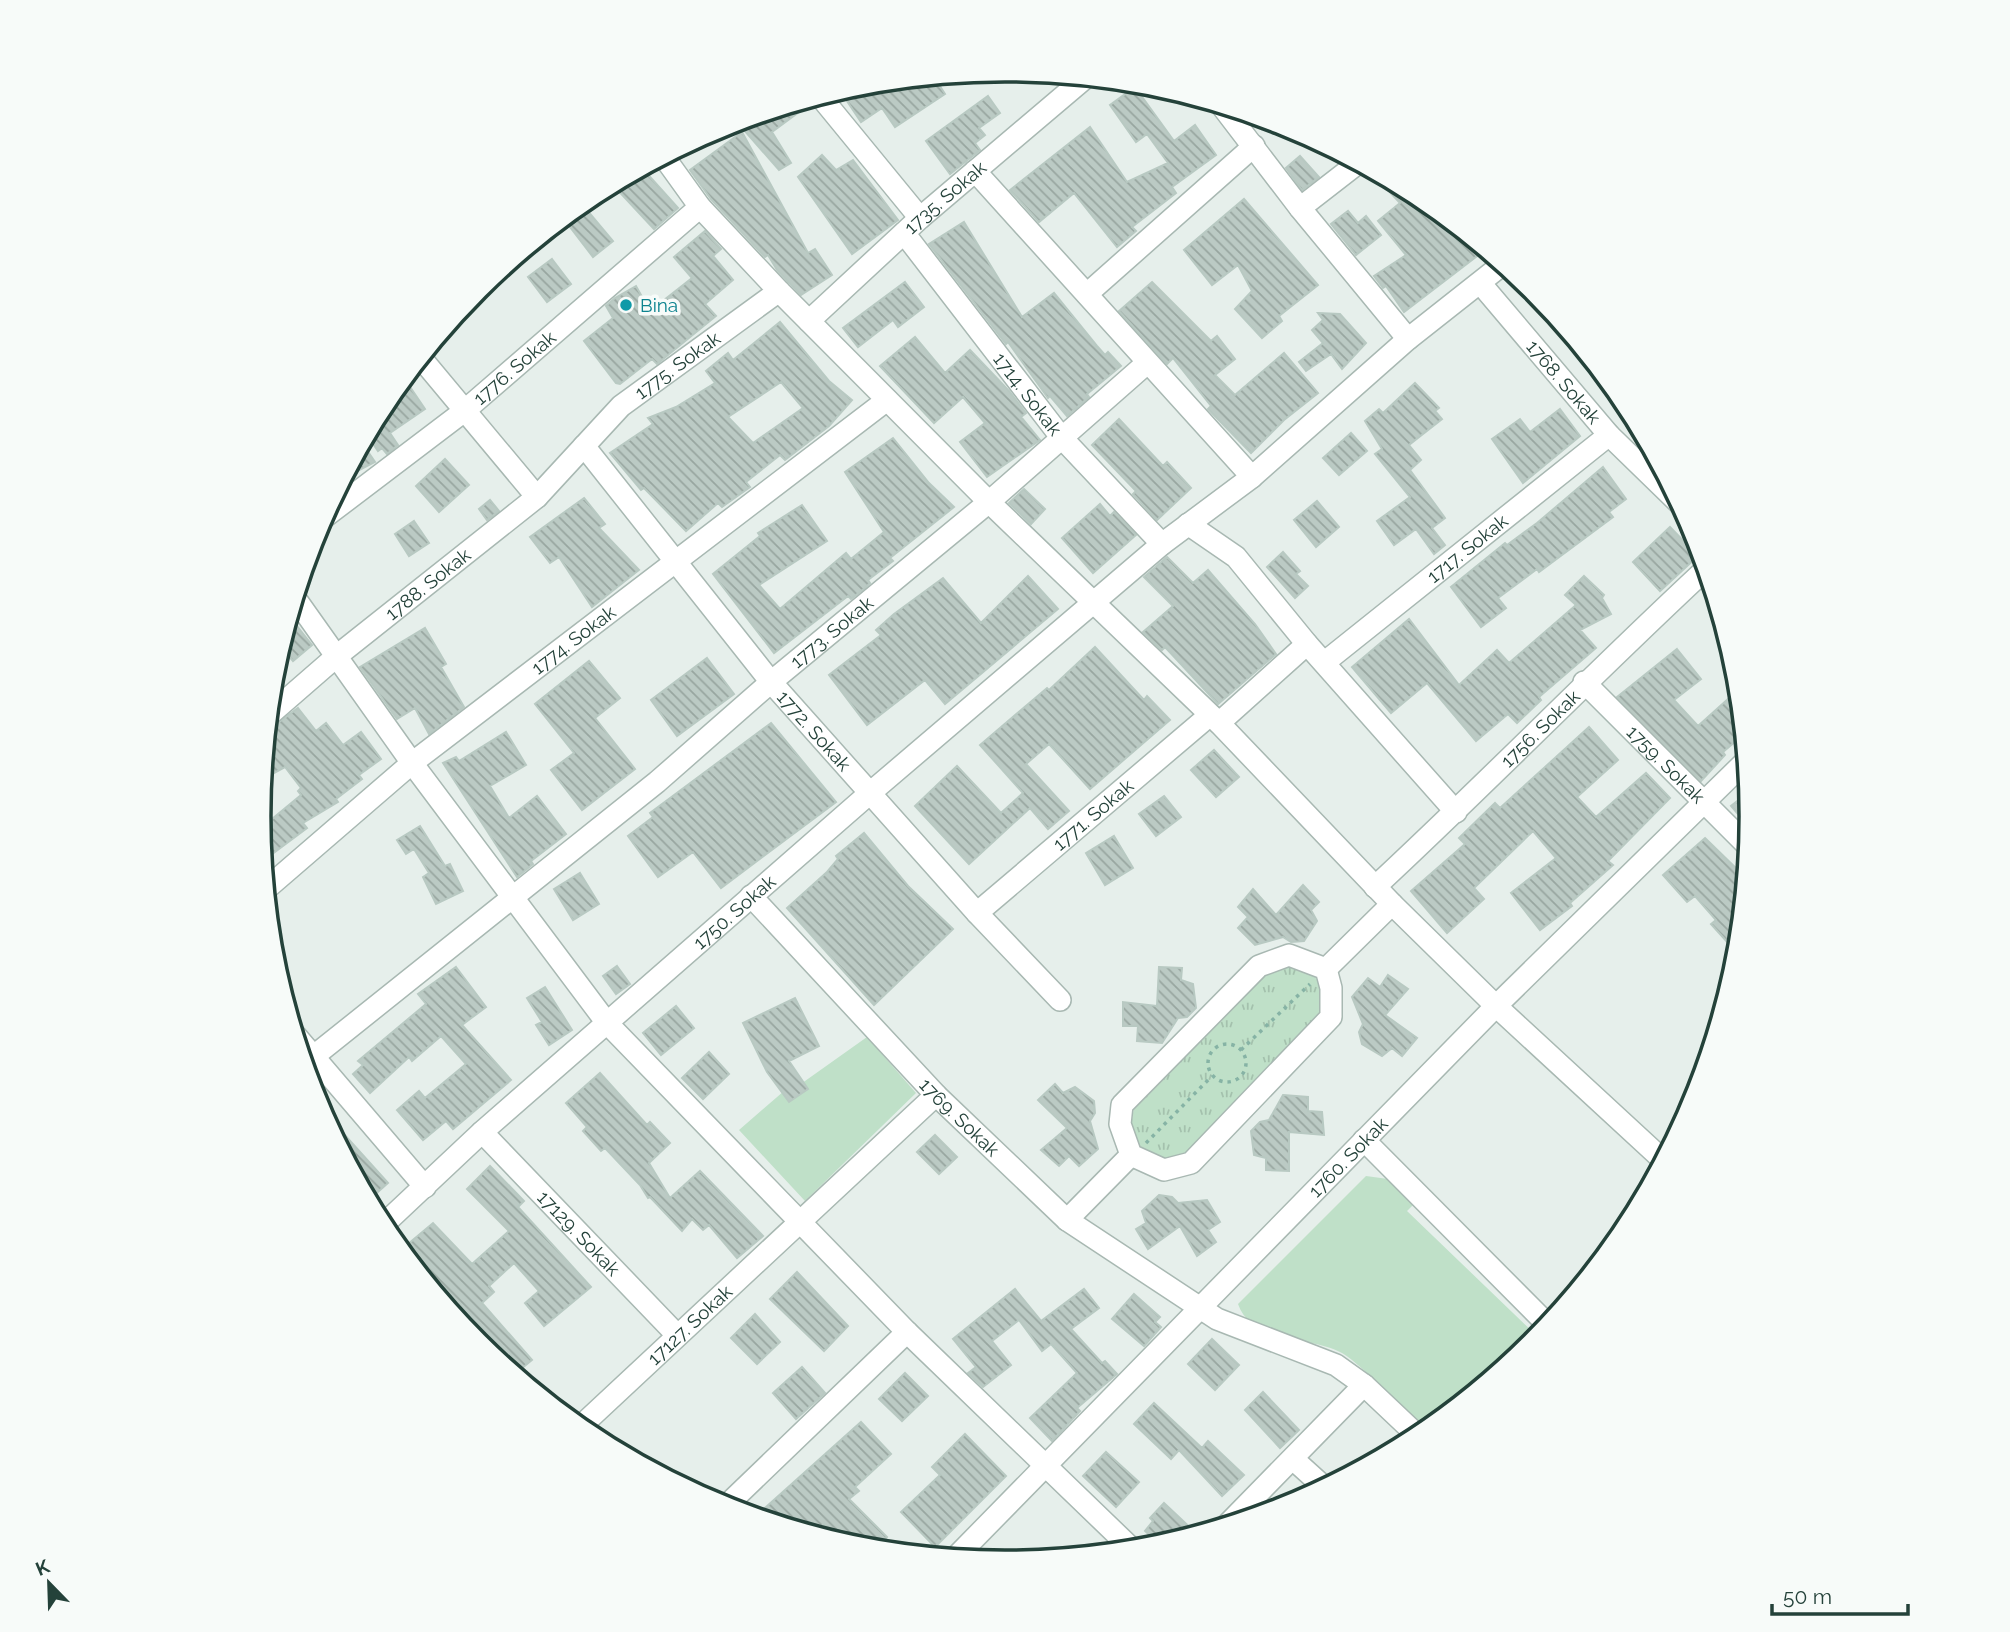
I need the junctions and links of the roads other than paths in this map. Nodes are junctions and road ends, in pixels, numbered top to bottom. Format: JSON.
{"nodes":[{"id":1,"x":1075,"y":86,"type":"edge"},
{"id":2,"x":827,"y":104,"type":"edge"},
{"id":3,"x":1232,"y":118,"type":"edge"},
{"id":4,"x":1254,"y":146,"type":"junction"},
{"id":5,"x":669,"y":164,"type":"edge"},
{"id":6,"x":1350,"y":169,"type":"edge"},
{"id":7,"x":975,"y":171,"type":"junction"},
{"id":8,"x":700,"y":207,"type":"junction"},
{"id":9,"x":1300,"y":208,"type":"junction"},
{"id":10,"x":919,"y":218,"type":"junction"},
{"id":11,"x":904,"y":233,"type":"junction"},
{"id":12,"x":1496,"y":270,"type":"edge"},
{"id":13,"x":1481,"y":284,"type":"junction"},
{"id":14,"x":779,"y":291,"type":"junction"},
{"id":15,"x":1087,"y":293,"type":"junction"},
{"id":16,"x":809,"y":321,"type":"junction"},
{"id":17,"x":1408,"y":339,"type":"junction"},
{"id":18,"x":1147,"y":362,"type":"junction"},
{"id":19,"x":426,"y":365,"type":"edge"},
{"id":20,"x":887,"y":400,"type":"junction"},
{"id":21,"x":463,"y":411,"type":"junction"},
{"id":22,"x":1609,"y":435,"type":"junction"},
{"id":23,"x":1061,"y":438,"type":"junction"},
{"id":24,"x":584,"y":446,"type":"junction"},
{"id":25,"x":1252,"y":477,"type":"junction"},
{"id":26,"x":1660,"y":485,"type":"edge"},
{"id":27,"x":537,"y":497,"type":"junction"},
{"id":28,"x":989,"y":502,"type":"junction"},
{"id":29,"x":341,"y":505,"type":"edge"},
{"id":30,"x":1188,"y":524,"type":"junction"},
{"id":31,"x":1163,"y":544,"type":"junction"},
{"id":32,"x":674,"y":562,"type":"junction"},
{"id":33,"x":1698,"y":576,"type":"edge"},
{"id":34,"x":1093,"y":606,"type":"junction"},
{"id":35,"x":302,"y":607,"type":"edge"},
{"id":36,"x":1307,"y":644,"type":"junction"},
{"id":37,"x":338,"y":655,"type":"junction"},
{"id":38,"x":1325,"y":662,"type":"junction"},
{"id":39,"x":771,"y":682,"type":"junction"},
{"id":40,"x":1584,"y":682,"type":"junction"},
{"id":41,"x":280,"y":705,"type":"edge"},
{"id":42,"x":1214,"y":719,"type":"junction"},
{"id":43,"x":412,"y":763,"type":"junction"},
{"id":44,"x":1737,"y":769,"type":"edge"},
{"id":45,"x":870,"y":793,"type":"junction"},
{"id":46,"x":1702,"y":802,"type":"junction"},
{"id":47,"x":1456,"y":812,"type":"junction"},
{"id":48,"x":1738,"y":837,"type":"edge"},
{"id":49,"x":275,"y":881,"type":"edge"},
{"id":50,"x":1375,"y":887,"type":"junction"},
{"id":51,"x":751,"y":896,"type":"junction"},
{"id":52,"x":516,"y":897,"type":"junction"},
{"id":53,"x":1392,"y":904,"type":"junction"},
{"id":54,"x":976,"y":913,"type":"junction"},
{"id":55,"x":1326,"y":969,"type":"junction"},
{"id":56,"x":1060,"y":1000,"type":"dead end"},
{"id":57,"x":1496,"y":1006,"type":"junction"},
{"id":58,"x":607,"y":1023,"type":"junction"},
{"id":59,"x":312,"y":1058,"type":"edge"},
{"id":60,"x":316,"y":1068,"type":"edge"},
{"id":61,"x":936,"y":1095,"type":"junction"},
{"id":62,"x":482,"y":1132,"type":"junction"},
{"id":63,"x":1364,"y":1140,"type":"junction"},
{"id":64,"x":1656,"y":1154,"type":"edge"},
{"id":65,"x":1131,"y":1155,"type":"junction"},
{"id":66,"x":425,"y":1187,"type":"junction"},
{"id":67,"x":391,"y":1218,"type":"edge"},
{"id":68,"x":1067,"y":1220,"type":"junction"},
{"id":69,"x":802,"y":1222,"type":"junction"},
{"id":70,"x":1198,"y":1308,"type":"junction"},
{"id":71,"x":1541,"y":1317,"type":"edge"},
{"id":72,"x":907,"y":1332,"type":"junction"},
{"id":73,"x":677,"y":1335,"type":"junction"},
{"id":74,"x":1364,"y":1385,"type":"junction"},
{"id":75,"x":588,"y":1419,"type":"edge"},
{"id":76,"x":1410,"y":1428,"type":"edge"},
{"id":77,"x":1293,"y":1459,"type":"junction"},
{"id":78,"x":1047,"y":1464,"type":"junction"},
{"id":79,"x":1316,"y":1480,"type":"edge"},
{"id":80,"x":734,"y":1498,"type":"edge"},
{"id":81,"x":1241,"y":1511,"type":"edge"},
{"id":82,"x":1123,"y":1540,"type":"edge"},
{"id":83,"x":965,"y":1548,"type":"edge"}],
"edges":[{"from":1,"to":7,"type":"street","name":"1735. Sokak"},
{"from":2,"to":10,"type":"street"},
{"from":3,"to":4,"type":"street"},
{"from":4,"to":9,"type":"street"},
{"from":4,"to":15,"type":"street"},
{"from":5,"to":8,"type":"street"},
{"from":6,"to":9,"type":"street"},
{"from":7,"to":10,"type":"street","name":"1735. Sokak"},
{"from":7,"to":15,"type":"street"},
{"from":8,"to":14,"type":"street"},
{"from":8,"to":21,"type":"street","name":"1776. Sokak"},
{"from":9,"to":17,"type":"street"},
{"from":10,"to":11,"type":"street","name":"1735. Sokak"},
{"from":11,"to":16,"type":"street","name":"1735. Sokak"},
{"from":11,"to":23,"type":"street","name":"1714. Sokak"},
{"from":12,"to":13,"type":"street","name":"1750. Sokak"},
{"from":13,"to":17,"type":"street","name":"1750. Sokak"},
{"from":13,"to":22,"type":"street","name":"1768. Sokak"},
{"from":14,"to":16,"type":"street"},
{"from":14,"to":24,"type":"street","name":"1775. Sokak"},
{"from":15,"to":18,"type":"street"},
{"from":16,"to":20,"type":"street"},
{"from":17,"to":25,"type":"street","name":"1750. Sokak"},
{"from":18,"to":23,"type":"street","name":"1773. Sokak"},
{"from":18,"to":25,"type":"street"},
{"from":19,"to":21,"type":"street"},
{"from":20,"to":28,"type":"street"},
{"from":20,"to":32,"type":"street","name":"1774. Sokak"},
{"from":21,"to":27,"type":"street"},
{"from":21,"to":29,"type":"street","name":"1776. Sokak"},
{"from":22,"to":26,"type":"street","name":"1768. Sokak"},
{"from":22,"to":38,"type":"street","name":"1717. Sokak"},
{"from":23,"to":28,"type":"street","name":"1773. Sokak"},
{"from":23,"to":31,"type":"street","name":"1714. Sokak"},
{"from":24,"to":27,"type":"street","name":"1788. Sokak"},
{"from":24,"to":32,"type":"street","name":"1772. Sokak"},
{"from":25,"to":30,"type":"street","name":"1750. Sokak"},
{"from":27,"to":37,"type":"street","name":"1788. Sokak"},
{"from":28,"to":34,"type":"street"},
{"from":28,"to":39,"type":"street","name":"1773. Sokak"},
{"from":30,"to":31,"type":"street","name":"1750. Sokak"},
{"from":30,"to":36,"type":"street"},
{"from":31,"to":34,"type":"street","name":"1750. Sokak"},
{"from":32,"to":39,"type":"street","name":"1772. Sokak"},
{"from":32,"to":43,"type":"street","name":"1774. Sokak"},
{"from":33,"to":40,"type":"street","name":"1756. Sokak"},
{"from":34,"to":42,"type":"street"},
{"from":34,"to":45,"type":"street","name":"1750. Sokak"},
{"from":35,"to":37,"type":"street"},
{"from":36,"to":38,"type":"street"},
{"from":36,"to":42,"type":"street","name":"1771. Sokak"},
{"from":37,"to":41,"type":"street","name":"1788. Sokak"},
{"from":37,"to":43,"type":"street"},
{"from":38,"to":47,"type":"street"},
{"from":39,"to":45,"type":"street","name":"1772. Sokak"},
{"from":39,"to":52,"type":"street","name":"1773. Sokak"},
{"from":40,"to":46,"type":"street","name":"1759. Sokak"},
{"from":40,"to":47,"type":"street","name":"1756. Sokak"},
{"from":42,"to":50,"type":"street"},
{"from":42,"to":54,"type":"street","name":"1771. Sokak"},
{"from":43,"to":49,"type":"street","name":"1774. Sokak"},
{"from":43,"to":52,"type":"street"},
{"from":44,"to":46,"type":"street","name":"1760. Sokak"},
{"from":45,"to":51,"type":"street","name":"1750. Sokak"},
{"from":45,"to":54,"type":"street","name":"1772. Sokak"},
{"from":46,"to":48,"type":"street","name":"1759. Sokak"},
{"from":46,"to":57,"type":"street","name":"1760. Sokak"},
{"from":47,"to":50,"type":"street","name":"1756. Sokak"},
{"from":50,"to":53,"type":"street"},
{"from":51,"to":58,"type":"street","name":"1750. Sokak"},
{"from":51,"to":61,"type":"street","name":"1769. Sokak"},
{"from":52,"to":58,"type":"street"},
{"from":52,"to":59,"type":"street","name":"1773. Sokak"},
{"from":53,"to":55,"type":"street"},
{"from":53,"to":57,"type":"street"},
{"from":54,"to":56,"type":"street","name":"1772. Sokak"},
{"from":55,"to":65,"type":"street"},
{"from":55,"to":65,"type":"street"},
{"from":57,"to":63,"type":"street","name":"1760. Sokak"},
{"from":57,"to":64,"type":"street"},
{"from":58,"to":62,"type":"street","name":"1750. Sokak"},
{"from":58,"to":69,"type":"street"},
{"from":60,"to":66,"type":"street"},
{"from":61,"to":68,"type":"street","name":"1769. Sokak"},
{"from":61,"to":69,"type":"street","name":"17127. Sokak"},
{"from":62,"to":66,"type":"street","name":"1750. Sokak"},
{"from":62,"to":73,"type":"street","name":"17129. Sokak"},
{"from":63,"to":70,"type":"street","name":"1760. Sokak"},
{"from":63,"to":71,"type":"street"},
{"from":65,"to":68,"type":"street"},
{"from":66,"to":67,"type":"street","name":"1750. Sokak"},
{"from":68,"to":70,"type":"street","name":"1769. Sokak"},
{"from":69,"to":72,"type":"street"},
{"from":69,"to":73,"type":"street","name":"17127. Sokak"},
{"from":70,"to":74,"type":"street","name":"1769. Sokak"},
{"from":70,"to":78,"type":"street","name":"1760. Sokak"},
{"from":72,"to":78,"type":"street"},
{"from":72,"to":80,"type":"street"},
{"from":73,"to":75,"type":"street","name":"17127. Sokak"},
{"from":74,"to":76,"type":"street","name":"1769. Sokak"},
{"from":74,"to":77,"type":"street"},
{"from":77,"to":79,"type":"street"},
{"from":77,"to":81,"type":"street"},
{"from":78,"to":82,"type":"street"},
{"from":78,"to":83,"type":"street","name":"1760. Sokak"}]}
